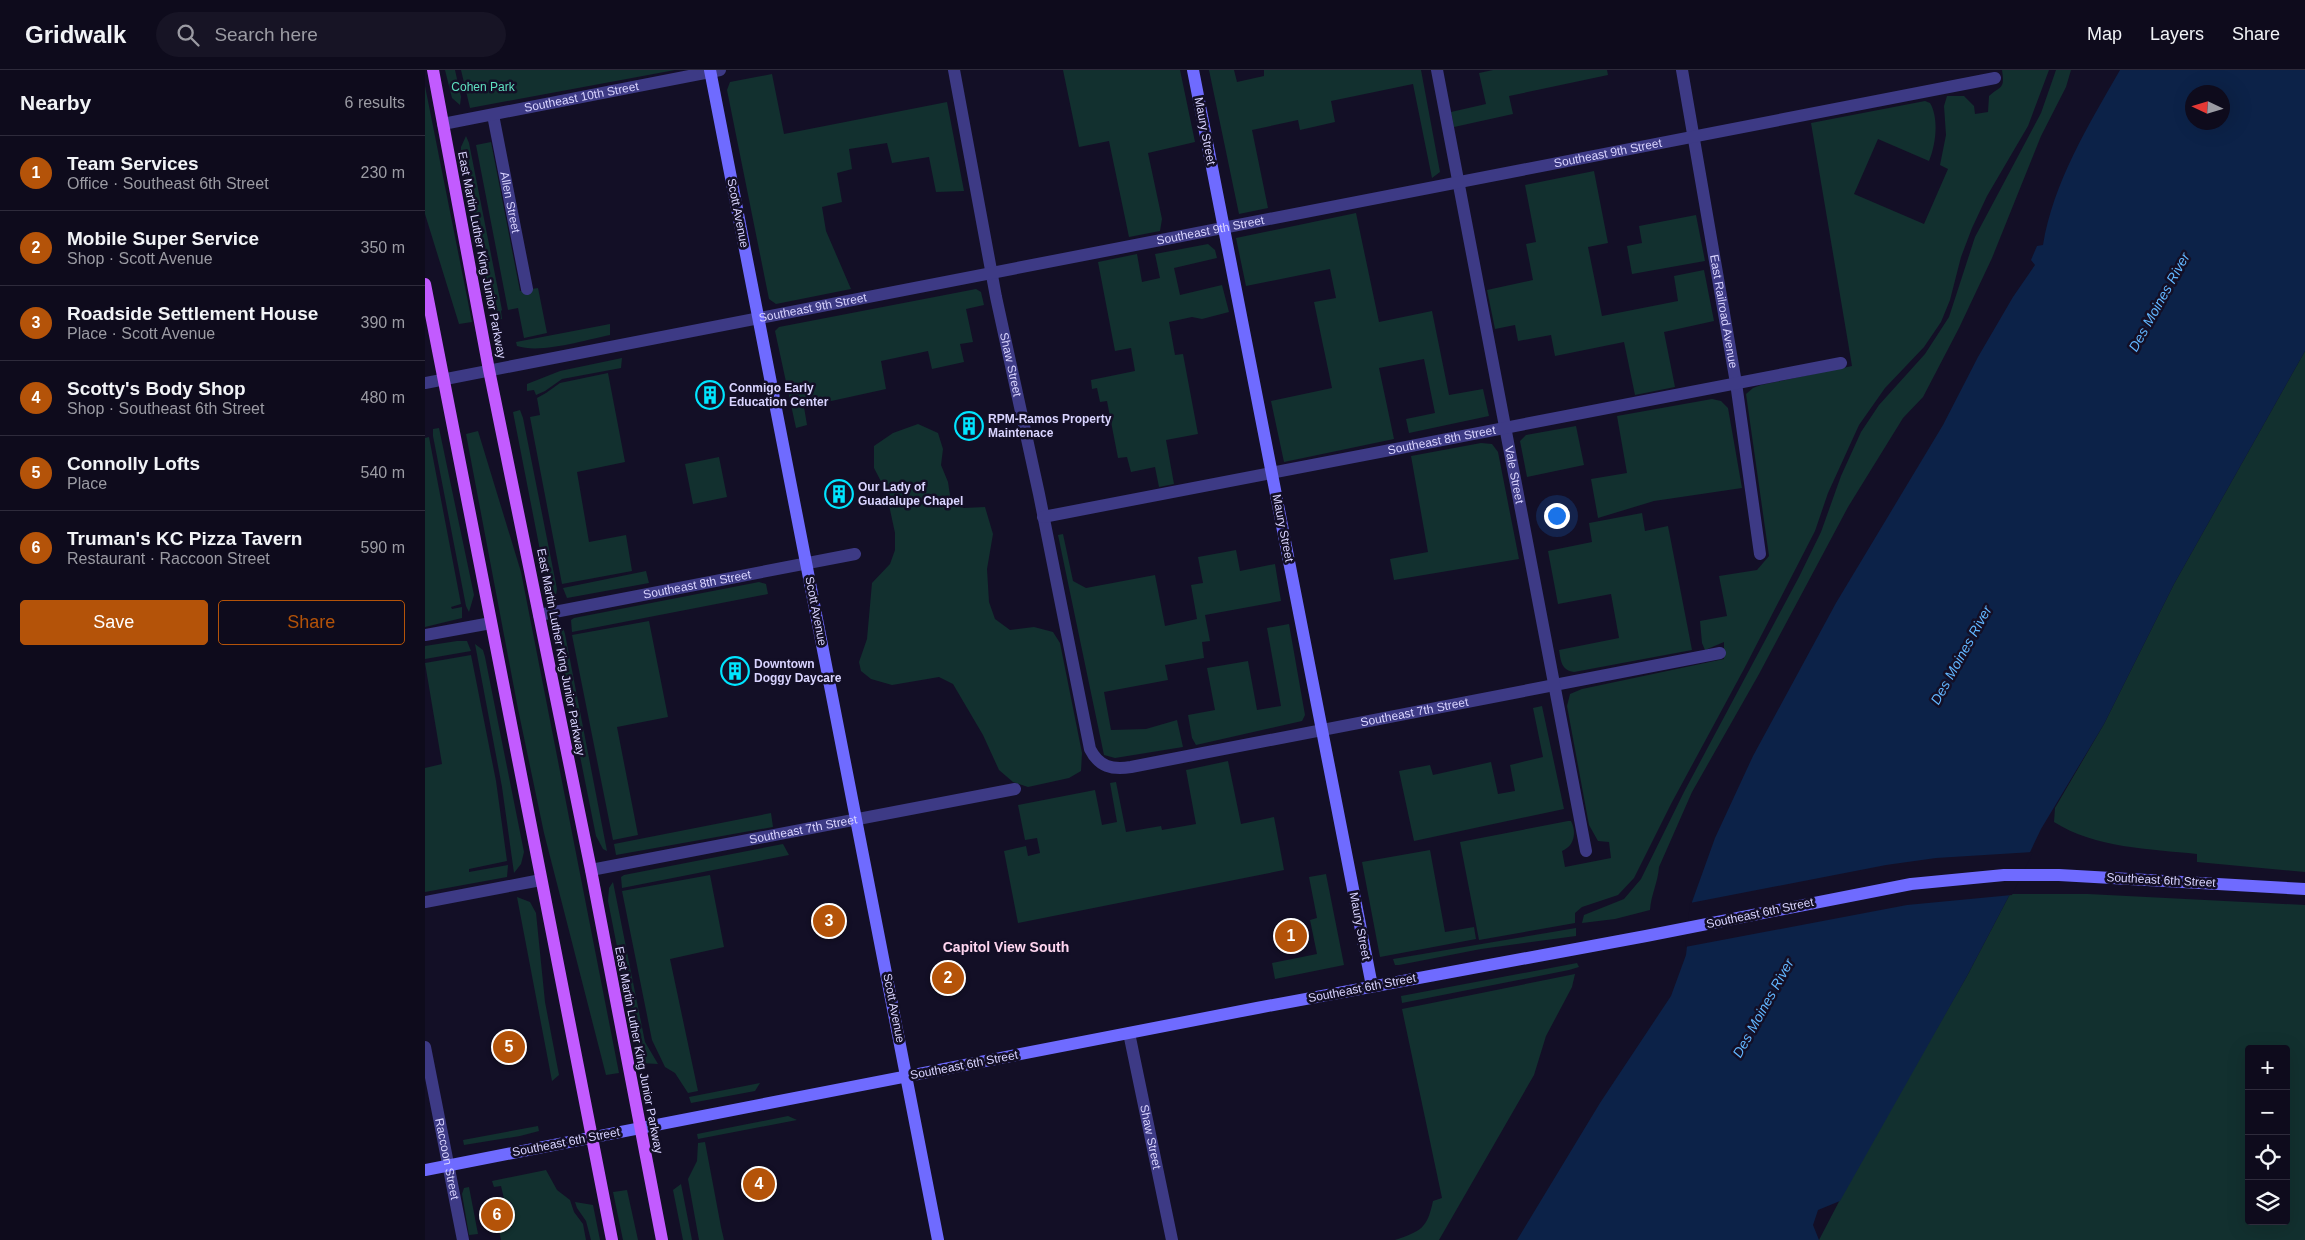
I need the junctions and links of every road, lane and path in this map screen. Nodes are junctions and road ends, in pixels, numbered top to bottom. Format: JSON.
{"nodes":[{"id":1,"x":433,"y":70,"type":"edge"},
{"id":2,"x":954,"y":70,"type":"edge"},
{"id":3,"x":1193,"y":70,"type":"edge"},
{"id":4,"x":1437,"y":70,"type":"edge"},
{"id":5,"x":1681,"y":70,"type":"edge"},
{"id":6,"x":713,"y":71,"type":"edge"},
{"id":7,"x":1995,"y":78,"type":"dead end"},
{"id":8,"x":493,"y":115,"type":"junction"},
{"id":9,"x":443,"y":124,"type":"junction"},
{"id":10,"x":1694,"y":136,"type":"junction"},
{"id":11,"x":1458,"y":182,"type":"junction"},
{"id":12,"x":1223,"y":227,"type":"junction"},
{"id":13,"x":991,"y":272,"type":"junction"},
{"id":14,"x":425,"y":284,"type":"edge"},
{"id":15,"x":527,"y":289,"type":"dead end"},
{"id":16,"x":758,"y":317,"type":"junction"},
{"id":17,"x":1841,"y":363,"type":"dead end"},
{"id":18,"x":489,"y":370,"type":"junction"},
{"id":19,"x":444,"y":379,"type":"junction"},
{"id":20,"x":425,"y":383,"type":"edge"},
{"id":21,"x":1736,"y":383,"type":"junction"},
{"id":22,"x":1506,"y":428,"type":"junction"},
{"id":23,"x":1272,"y":473,"type":"junction"},
{"id":24,"x":1043,"y":517,"type":"junction"},
{"id":25,"x":855,"y":554,"type":"dead end"},
{"id":26,"x":1760,"y":554,"type":"dead end"},
{"id":27,"x":807,"y":563,"type":"junction"},
{"id":28,"x":539,"y":615,"type":"junction"},
{"id":29,"x":491,"y":623,"type":"junction"},
{"id":30,"x":425,"y":635,"type":"edge"},
{"id":31,"x":1720,"y":653,"type":"dead end"},
{"id":32,"x":1553,"y":685,"type":"junction"},
{"id":33,"x":1322,"y":729,"type":"junction"},
{"id":34,"x":1109,"y":768,"type":"joint"},
{"id":35,"x":1015,"y":789,"type":"dead end"},
{"id":36,"x":857,"y":820,"type":"junction"},
{"id":37,"x":1586,"y":851,"type":"dead end"},
{"id":38,"x":591,"y":870,"type":"junction"},
{"id":39,"x":541,"y":880,"type":"junction"},
{"id":40,"x":2305,"y":889,"type":"edge"},
{"id":41,"x":425,"y":902,"type":"edge"},
{"id":42,"x":1372,"y":986,"type":"junction"},
{"id":43,"x":1129,"y":1033,"type":"junction"},
{"id":44,"x":425,"y":1047,"type":"edge"},
{"id":45,"x":907,"y":1076,"type":"junction"},
{"id":46,"x":640,"y":1128,"type":"junction"},
{"id":47,"x":593,"y":1137,"type":"junction"},
{"id":48,"x":448,"y":1165,"type":"junction"},
{"id":49,"x":425,"y":1170,"type":"edge"},
{"id":50,"x":463,"y":1240,"type":"edge"},
{"id":51,"x":612,"y":1240,"type":"edge"},
{"id":52,"x":662,"y":1240,"type":"edge"},
{"id":53,"x":938,"y":1240,"type":"edge"},
{"id":54,"x":1172,"y":1240,"type":"edge"}],
"edges":[{"from":1,"to":9,"type":"main road","name":"East Martin Luther King Junior Parkway"},
{"from":2,"to":13,"type":"street","name":"Shaw Street"},
{"from":3,"to":12,"type":"main road","name":"Maury Street"},
{"from":4,"to":11,"type":"street","name":"Vale Street"},
{"from":5,"to":10,"type":"street","name":"East Railroad Avenue"},
{"from":6,"to":8,"type":"street","name":"Southeast 10th Street"},
{"from":6,"to":16,"type":"main road","name":"Scott Avenue"},
{"from":7,"to":10,"type":"street","name":"Southeast 9th Street"},
{"from":8,"to":9,"type":"street","name":"Southeast 10th Street"},
{"from":8,"to":15,"type":"street","name":"Allen Street"},
{"from":9,"to":18,"type":"main road","name":"East Martin Luther King Junior Parkway"},
{"from":10,"to":11,"type":"street","name":"Southeast 9th Street"},
{"from":10,"to":21,"type":"street","name":"East Railroad Avenue"},
{"from":11,"to":12,"type":"street","name":"Southeast 9th Street"},
{"from":11,"to":22,"type":"street","name":"Vale Street"},
{"from":12,"to":13,"type":"street","name":"Southeast 9th Street"},
{"from":12,"to":23,"type":"main road","name":"Maury Street"},
{"from":13,"to":16,"type":"street","name":"Southeast 9th Street"},
{"from":13,"to":24,"type":"street","name":"Shaw Street"},
{"from":14,"to":19,"type":"main road"},
{"from":16,"to":18,"type":"street","name":"Southeast 9th Street"},
{"from":16,"to":27,"type":"main road","name":"Scott Avenue"},
{"from":17,"to":21,"type":"street","name":"Southeast 8th Street"},
{"from":18,"to":19,"type":"street","name":"Southeast 9th Street"},
{"from":18,"to":28,"type":"main road","name":"East Martin Luther King Junior Parkway"},
{"from":19,"to":20,"type":"street","name":"Southeast 9th Street"},
{"from":19,"to":29,"type":"main road"},
{"from":21,"to":22,"type":"street","name":"Southeast 8th Street"},
{"from":21,"to":26,"type":"street","name":"East Railroad Avenue"},
{"from":22,"to":23,"type":"street","name":"Southeast 8th Street"},
{"from":22,"to":32,"type":"street","name":"Vale Street"},
{"from":23,"to":24,"type":"street","name":"Southeast 8th Street"},
{"from":23,"to":33,"type":"main road","name":"Maury Street"},
{"from":24,"to":34,"type":"street","name":"Shaw Street"},
{"from":25,"to":27,"type":"street","name":"Southeast 8th Street"},
{"from":27,"to":28,"type":"street","name":"Southeast 8th Street"},
{"from":27,"to":36,"type":"main road","name":"Scott Avenue"},
{"from":28,"to":38,"type":"main road","name":"East Martin Luther King Junior Parkway"},
{"from":29,"to":30,"type":"street"},
{"from":29,"to":39,"type":"main road"},
{"from":31,"to":32,"type":"street","name":"Southeast 7th Street"},
{"from":32,"to":33,"type":"street","name":"Southeast 7th Street"},
{"from":32,"to":37,"type":"street","name":"Vale Street"},
{"from":33,"to":34,"type":"street","name":"Southeast 7th Street"},
{"from":33,"to":42,"type":"main road","name":"Maury Street"},
{"from":35,"to":36,"type":"street","name":"Southeast 7th Street"},
{"from":36,"to":38,"type":"street","name":"Southeast 7th Street"},
{"from":36,"to":45,"type":"main road","name":"Scott Avenue"},
{"from":38,"to":46,"type":"main road","name":"East Martin Luther King Junior Parkway"},
{"from":39,"to":41,"type":"street"},
{"from":39,"to":47,"type":"main road"},
{"from":40,"to":42,"type":"main road","name":"Southeast 6th Street"},
{"from":42,"to":43,"type":"main road","name":"Southeast 6th Street"},
{"from":43,"to":45,"type":"main road","name":"Southeast 6th Street"},
{"from":43,"to":54,"type":"street","name":"Shaw Street"},
{"from":44,"to":48,"type":"street","name":"Raccoon Street"},
{"from":45,"to":46,"type":"main road","name":"Southeast 6th Street"},
{"from":45,"to":53,"type":"main road","name":"Scott Avenue"},
{"from":46,"to":47,"type":"main road","name":"Southeast 6th Street"},
{"from":46,"to":52,"type":"main road","name":"East Martin Luther King Junior Parkway"},
{"from":47,"to":48,"type":"main road","name":"Southeast 6th Street"},
{"from":47,"to":51,"type":"main road"},
{"from":48,"to":49,"type":"main road","name":"Southeast 6th Street"},
{"from":48,"to":50,"type":"street","name":"Raccoon Street"}]}
